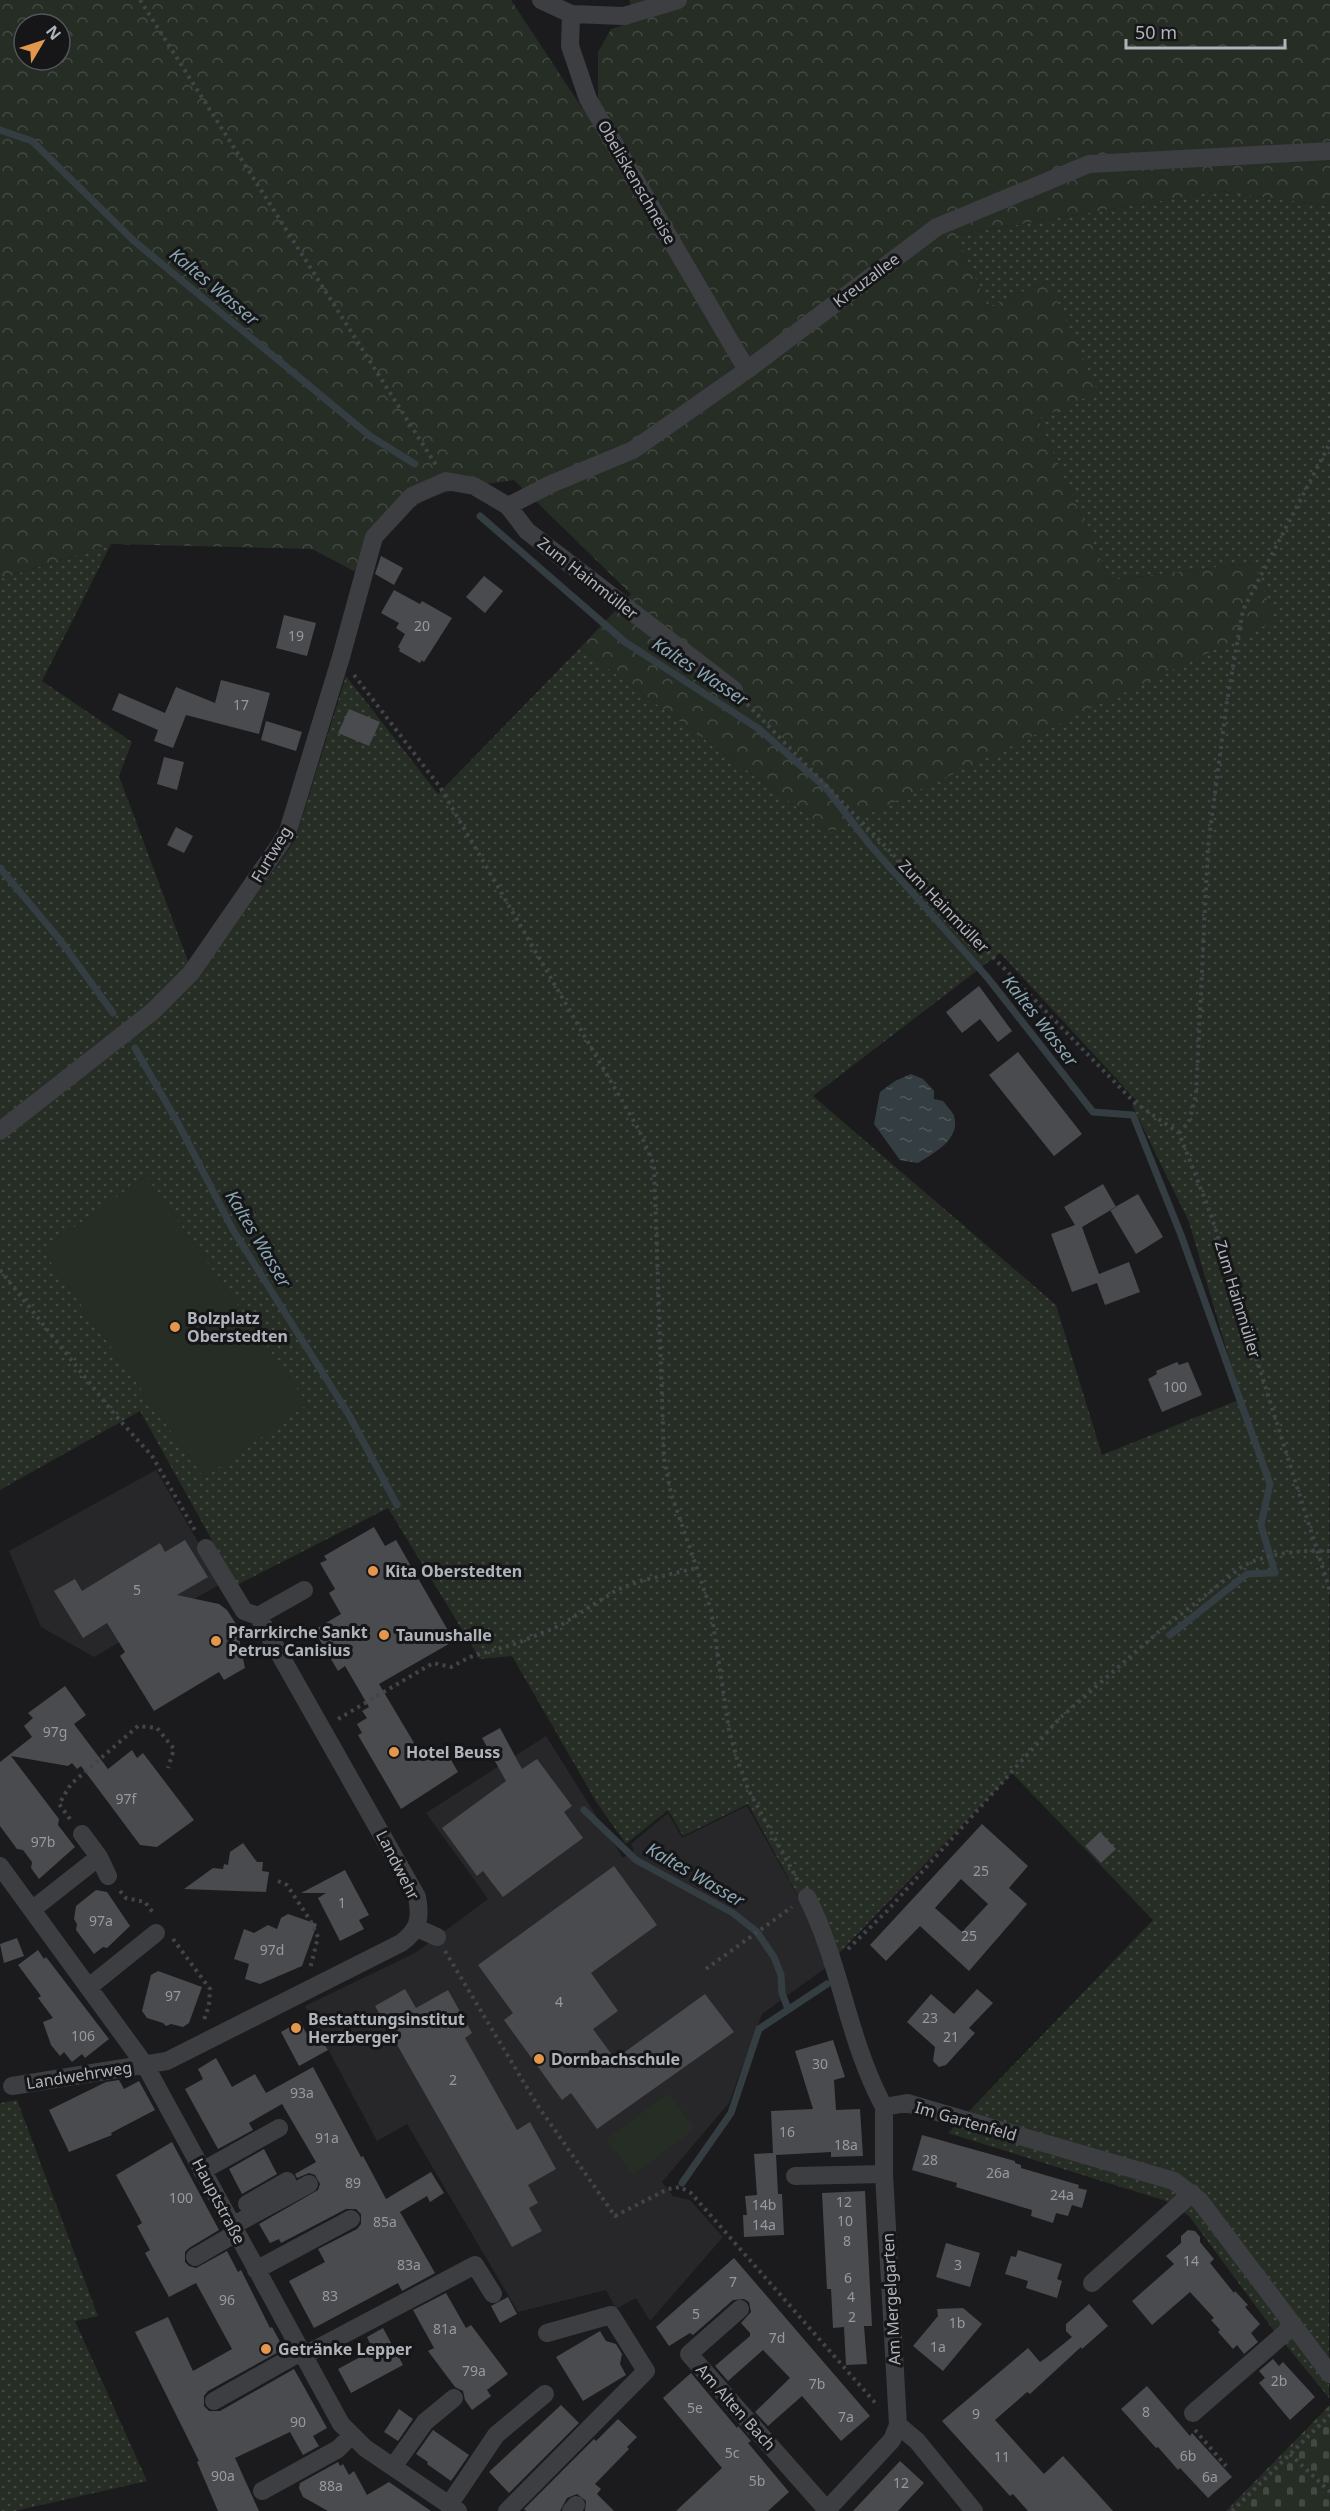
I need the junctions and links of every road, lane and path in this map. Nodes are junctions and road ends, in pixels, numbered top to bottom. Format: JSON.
{"nodes":[{"id":1,"x":140,"y":0,"type":"edge"},
{"id":2,"x":541,"y":0,"type":"edge"},
{"id":3,"x":678,"y":0,"type":"edge"},
{"id":4,"x":571,"y":14,"type":"junction"},
{"id":5,"x":1330,"y":151,"type":"edge"},
{"id":6,"x":747,"y":370,"type":"junction"},
{"id":7,"x":1330,"y":443,"type":"edge"},
{"id":8,"x":446,"y":481,"type":"junction"},
{"id":9,"x":508,"y":506,"type":"junction"},
{"id":10,"x":341,"y":657,"type":"junction"},
{"id":11,"x":734,"y":690,"type":"joint"},
{"id":12,"x":0,"y":1131,"type":"edge"},
{"id":13,"x":1179,"y":1133,"type":"junction"},
{"id":14,"x":0,"y":1270,"type":"edge"},
{"id":15,"x":206,"y":1548,"type":"joint"},
{"id":16,"x":1317,"y":1551,"type":"junction"},
{"id":17,"x":1330,"y":1551,"type":"edge"},
{"id":18,"x":696,"y":1568,"type":"junction"},
{"id":19,"x":304,"y":1590,"type":"dead end"},
{"id":20,"x":1330,"y":1591,"type":"edge"},
{"id":21,"x":258,"y":1616,"type":"junction"},
{"id":22,"x":322,"y":1728,"type":"junction"},
{"id":23,"x":168,"y":1767,"type":"dead end"},
{"id":24,"x":82,"y":1834,"type":"joint"},
{"id":25,"x":99,"y":1857,"type":"junction"},
{"id":26,"x":0,"y":1866,"type":"edge"},
{"id":27,"x":108,"y":1876,"type":"joint"},
{"id":28,"x":278,"y":1881,"type":"dead end"},
{"id":29,"x":807,"y":1897,"type":"junction"},
{"id":30,"x":33,"y":1910,"type":"junction"},
{"id":31,"x":417,"y":1928,"type":"junction"},
{"id":32,"x":162,"y":1930,"type":"junction"},
{"id":33,"x":437,"y":1937,"type":"joint"},
{"id":34,"x":834,"y":1962,"type":"junction"},
{"id":35,"x":706,"y":1969,"type":"dead end"},
{"id":36,"x":317,"y":1986,"type":"junction"},
{"id":37,"x":89,"y":1987,"type":"junction"},
{"id":38,"x":200,"y":2045,"type":"junction"},
{"id":39,"x":145,"y":2065,"type":"junction"},
{"id":40,"x":12,"y":2086,"type":"dead end"},
{"id":41,"x":884,"y":2107,"type":"junction"},
{"id":42,"x":279,"y":2128,"type":"dead end"},
{"id":43,"x":202,"y":2171,"type":"junction"},
{"id":44,"x":884,"y":2174,"type":"junction"},
{"id":45,"x":795,"y":2176,"type":"dead end"},
{"id":46,"x":288,"y":2181,"type":"dead end"},
{"id":47,"x":309,"y":2184,"type":"dead end"},
{"id":48,"x":1192,"y":2193,"type":"junction"},
{"id":49,"x":351,"y":2219,"type":"dead end"},
{"id":50,"x":232,"y":2225,"type":"junction"},
{"id":51,"x":195,"y":2257,"type":"dead end"},
{"id":52,"x":256,"y":2270,"type":"junction"},
{"id":53,"x":1092,"y":2283,"type":"dead end"},
{"id":54,"x":493,"y":2294,"type":"dead end"},
{"id":55,"x":740,"y":2309,"type":"dead end"},
{"id":56,"x":1292,"y":2327,"type":"junction"},
{"id":57,"x":547,"y":2333,"type":"dead end"},
{"id":58,"x":302,"y":2354,"type":"junction"},
{"id":59,"x":1330,"y":2374,"type":"edge"},
{"id":60,"x":545,"y":2394,"type":"dead end"},
{"id":61,"x":454,"y":2398,"type":"dead end"},
{"id":62,"x":214,"y":2401,"type":"dead end"},
{"id":63,"x":1193,"y":2414,"type":"joint"},
{"id":64,"x":1330,"y":2415,"type":"edge"},
{"id":65,"x":898,"y":2425,"type":"junction"},
{"id":66,"x":351,"y":2436,"type":"junction"},
{"id":67,"x":1290,"y":2454,"type":"junction"},
{"id":68,"x":1226,"y":2466,"type":"dead end"},
{"id":69,"x":393,"y":2467,"type":"junction"},
{"id":70,"x":262,"y":2491,"type":"dead end"},
{"id":71,"x":1330,"y":2492,"type":"edge"},
{"id":72,"x":454,"y":2508,"type":"edge"},
{"id":73,"x":826,"y":2510,"type":"edge"},
{"id":74,"x":507,"y":2511,"type":"edge"},
{"id":75,"x":974,"y":2511,"type":"edge"},
{"id":76,"x":1232,"y":2511,"type":"edge"}],
"edges":[{"from":1,"to":8,"type":"path"},
{"from":2,"to":4,"type":"street"},
{"from":3,"to":4,"type":"street"},
{"from":4,"to":6,"type":"street","name":"Obeliskenschneise"},
{"from":5,"to":6,"type":"street","name":"Kreuzallee"},
{"from":6,"to":9,"type":"street","name":"Kreuzallee"},
{"from":7,"to":13,"type":"path"},
{"from":8,"to":9,"type":"street"},
{"from":8,"to":10,"type":"street","name":"Furtweg"},
{"from":9,"to":11,"type":"street","name":"Zum Hainmüller"},
{"from":10,"to":12,"type":"street","name":"Furtweg"},
{"from":10,"to":18,"type":"path"},
{"from":11,"to":13,"type":"path","name":"Zum Hainmüller"},
{"from":13,"to":16,"type":"path","name":"Zum Hainmüller"},
{"from":14,"to":15,"type":"path"},
{"from":15,"to":21,"type":"street"},
{"from":16,"to":17,"type":"path"},
{"from":16,"to":20,"type":"path","name":"Zum Hainmüller"},
{"from":16,"to":34,"type":"path"},
{"from":18,"to":22,"type":"path"},
{"from":18,"to":29,"type":"path"},
{"from":19,"to":21,"type":"street"},
{"from":21,"to":22,"type":"street","name":"Landwehr"},
{"from":22,"to":31,"type":"street","name":"Landwehr"},
{"from":23,"to":24,"type":"path"},
{"from":24,"to":25,"type":"street"},
{"from":25,"to":27,"type":"street"},
{"from":25,"to":30,"type":"street"},
{"from":26,"to":30,"type":"street","name":"Hauptstraße"},
{"from":27,"to":32,"type":"path"},
{"from":28,"to":36,"type":"path"},
{"from":29,"to":34,"type":"street"},
{"from":29,"to":35,"type":"path"},
{"from":30,"to":37,"type":"street","name":"Hauptstraße"},
{"from":31,"to":33,"type":"street"},
{"from":31,"to":36,"type":"street"},
{"from":32,"to":37,"type":"street"},
{"from":32,"to":38,"type":"path"},
{"from":33,"to":65,"type":"path"},
{"from":34,"to":41,"type":"street"},
{"from":36,"to":38,"type":"street"},
{"from":37,"to":39,"type":"street","name":"Hauptstraße"},
{"from":38,"to":39,"type":"street"},
{"from":39,"to":40,"type":"street","name":"Landwehrweg"},
{"from":39,"to":43,"type":"street","name":"Hauptstraße"},
{"from":41,"to":44,"type":"street","name":"Am Mergelgarten"},
{"from":41,"to":48,"type":"street","name":"Im Gartenfeld"},
{"from":42,"to":43,"type":"street"},
{"from":43,"to":50,"type":"street","name":"Hauptstraße"},
{"from":44,"to":45,"type":"street"},
{"from":44,"to":65,"type":"street","name":"Am Mergelgarten"},
{"from":46,"to":50,"type":"street"},
{"from":47,"to":50,"type":"street"},
{"from":48,"to":53,"type":"street"},
{"from":48,"to":56,"type":"street","name":"Im Gartenfeld"},
{"from":49,"to":52,"type":"street"},
{"from":50,"to":51,"type":"street"},
{"from":50,"to":52,"type":"street","name":"Hauptstraße"},
{"from":52,"to":58,"type":"street","name":"Hauptstraße"},
{"from":54,"to":58,"type":"street"},
{"from":55,"to":73,"type":"street","name":"Am Alten Bach"},
{"from":56,"to":59,"type":"street","name":"Im Gartenfeld"},
{"from":56,"to":63,"type":"street"},
{"from":57,"to":74,"type":"street"},
{"from":58,"to":62,"type":"street"},
{"from":58,"to":66,"type":"street","name":"Hauptstraße"},
{"from":60,"to":72,"type":"street"},
{"from":61,"to":69,"type":"street"},
{"from":63,"to":68,"type":"path"},
{"from":64,"to":67,"type":"path"},
{"from":65,"to":73,"type":"street","name":"Am Alten Bach"},
{"from":65,"to":75,"type":"street"},
{"from":66,"to":69,"type":"street","name":"Hauptstraße"},
{"from":66,"to":70,"type":"street"},
{"from":67,"to":71,"type":"path"},
{"from":67,"to":76,"type":"path"},
{"from":69,"to":72,"type":"street","name":"Hauptstraße"}]}
